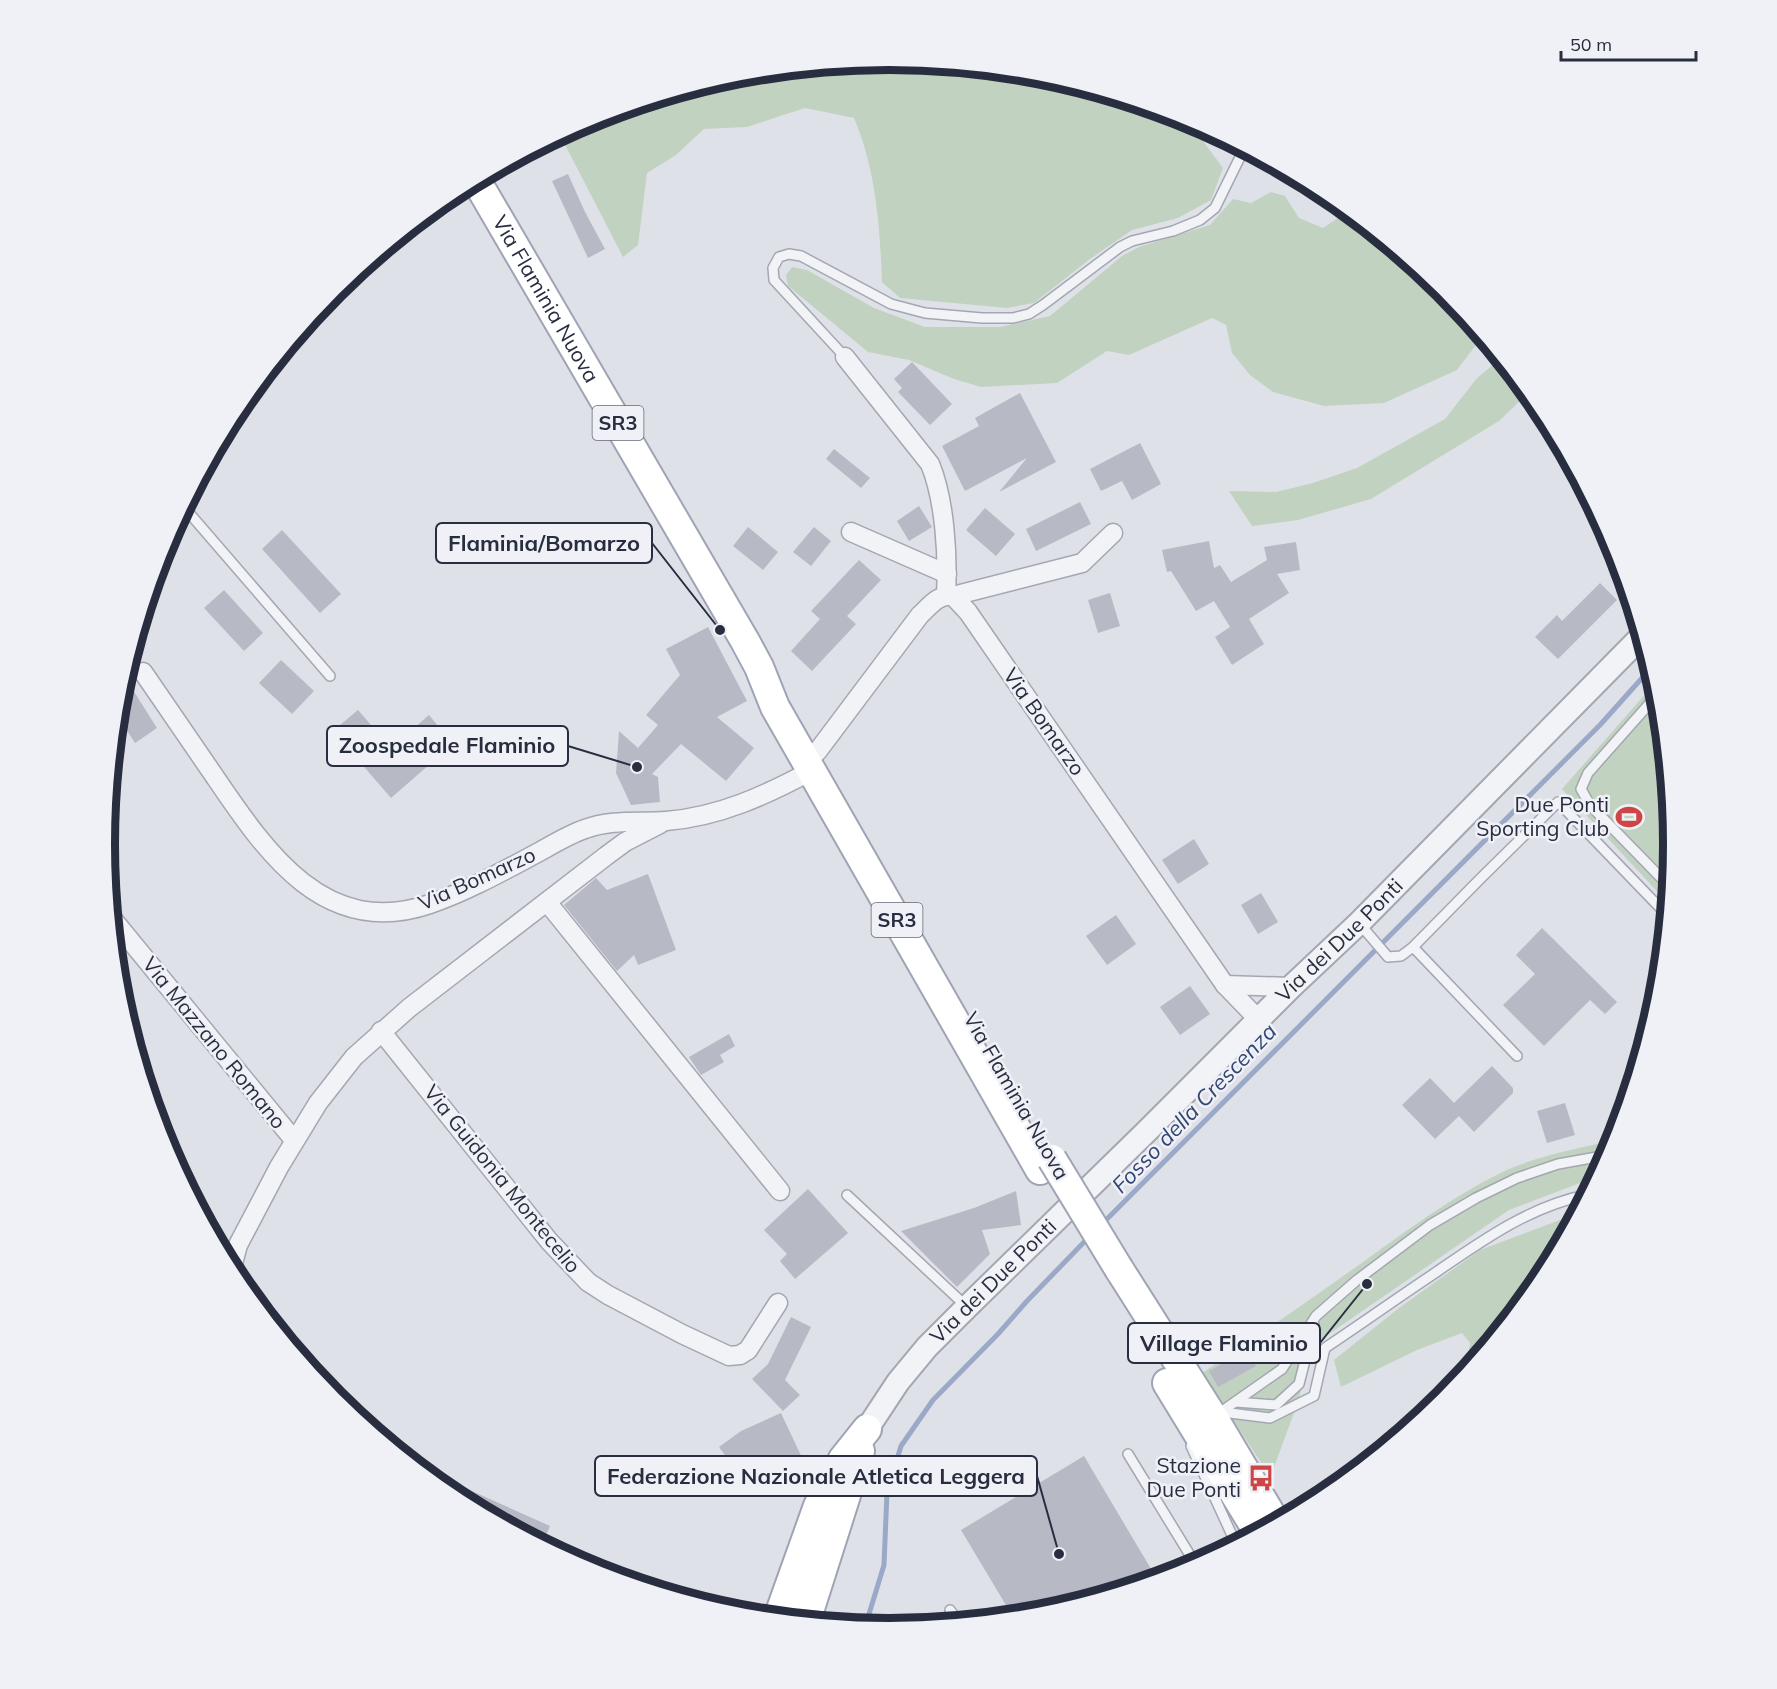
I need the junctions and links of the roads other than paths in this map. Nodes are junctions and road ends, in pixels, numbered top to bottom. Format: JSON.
{"nodes":[{"id":1,"x":1241,"y":155,"type":"edge"},
{"id":2,"x":480,"y":187,"type":"edge"},
{"id":3,"x":845,"y":357,"type":"joint"},
{"id":4,"x":189,"y":513,"type":"edge"},
{"id":5,"x":851,"y":532,"type":"dead end"},
{"id":6,"x":1113,"y":532,"type":"dead end"},
{"id":7,"x":947,"y":573,"type":"junction"},
{"id":8,"x":949,"y":595,"type":"junction"},
{"id":9,"x":1636,"y":643,"type":"edge"},
{"id":10,"x":143,"y":672,"type":"dead end"},
{"id":11,"x":330,"y":676,"type":"dead end"},
{"id":12,"x":1649,"y":703,"type":"edge"},
{"id":13,"x":814,"y":762,"type":"junction"},
{"id":14,"x":667,"y":821,"type":"junction"},
{"id":15,"x":1662,"y":878,"type":"edge"},
{"id":16,"x":548,"y":902,"type":"junction"},
{"id":17,"x":1660,"y":908,"type":"edge"},
{"id":18,"x":119,"y":927,"type":"edge"},
{"id":19,"x":1364,"y":929,"type":"junction"},
{"id":20,"x":1413,"y":947,"type":"junction"},
{"id":21,"x":1225,"y":985,"type":"junction"},
{"id":22,"x":1291,"y":987,"type":"junction"},
{"id":23,"x":1259,"y":1020,"type":"junction"},
{"id":24,"x":381,"y":1031,"type":"junction"},
{"id":25,"x":1517,"y":1056,"type":"dead end"},
{"id":26,"x":294,"y":1140,"type":"junction"},
{"id":27,"x":1597,"y":1157,"type":"edge"},
{"id":28,"x":780,"y":1191,"type":"dead end"},
{"id":29,"x":847,"y":1195,"type":"dead end"},
{"id":30,"x":1578,"y":1197,"type":"edge"},
{"id":31,"x":235,"y":1258,"type":"edge"},
{"id":32,"x":1112,"y":1275,"type":"junction"},
{"id":33,"x":778,"y":1303,"type":"dead end"},
{"id":34,"x":967,"y":1307,"type":"junction"},
{"id":35,"x":1316,"y":1317,"type":"junction"},
{"id":36,"x":1160,"y":1372,"type":"junction"},
{"id":37,"x":1236,"y":1401,"type":"junction"},
{"id":38,"x":1217,"y":1415,"type":"junction"},
{"id":39,"x":867,"y":1429,"type":"junction"},
{"id":40,"x":1184,"y":1431,"type":"dead end"},
{"id":41,"x":1188,"y":1440,"type":"dead end"},
{"id":42,"x":1128,"y":1454,"type":"dead end"},
{"id":43,"x":845,"y":1502,"type":"junction"},
{"id":44,"x":1273,"y":1517,"type":"edge"},
{"id":45,"x":1255,"y":1526,"type":"edge"},
{"id":46,"x":1233,"y":1538,"type":"edge"},
{"id":47,"x":1191,"y":1557,"type":"edge"},
{"id":48,"x":950,"y":1610,"type":"dead end"},
{"id":49,"x":781,"y":1611,"type":"edge"},
{"id":50,"x":808,"y":1614,"type":"edge"},
{"id":51,"x":823,"y":1616,"type":"edge"},
{"id":52,"x":954,"y":1616,"type":"edge"}],
"edges":[{"from":1,"to":3,"type":"lane"},
{"from":2,"to":13,"type":"main road","name":"Via Flaminia Nuova","number":"SR3"},
{"from":3,"to":7,"type":"street"},
{"from":4,"to":11,"type":"lane"},
{"from":5,"to":7,"type":"street"},
{"from":6,"to":8,"type":"street"},
{"from":7,"to":8,"type":"street"},
{"from":8,"to":13,"type":"street","name":"Via Bomarzo"},
{"from":8,"to":21,"type":"street","name":"Via Bomarzo"},
{"from":9,"to":19,"type":"street","name":"Via dei Due Ponti"},
{"from":10,"to":14,"type":"street","name":"Via Bomarzo"},
{"from":12,"to":15,"type":"lane"},
{"from":13,"to":14,"type":"street","name":"Via Bomarzo"},
{"from":13,"to":32,"type":"main road","name":"Via Flaminia Nuova","number":"SR3","bridge":true},
{"from":14,"to":16,"type":"street","name":"Via Bomarzo"},
{"from":16,"to":24,"type":"street","name":"Via Bomarzo"},
{"from":16,"to":28,"type":"street"},
{"from":17,"to":20,"type":"lane"},
{"from":18,"to":26,"type":"street","name":"Via Mazzano Romano"},
{"from":19,"to":20,"type":"lane"},
{"from":19,"to":22,"type":"street","name":"Via dei Due Ponti"},
{"from":20,"to":25,"type":"lane"},
{"from":21,"to":22,"type":"street"},
{"from":21,"to":23,"type":"street","name":"Via Bomarzo"},
{"from":22,"to":23,"type":"street","name":"Via dei Due Ponti"},
{"from":23,"to":34,"type":"street","name":"Via dei Due Ponti"},
{"from":24,"to":26,"type":"street","name":"Via Bomarzo"},
{"from":24,"to":33,"type":"street","name":"Via Guidonia Montecelio"},
{"from":26,"to":31,"type":"street","name":"Via Bomarzo"},
{"from":27,"to":35,"type":"lane"},
{"from":29,"to":34,"type":"lane"},
{"from":30,"to":38,"type":"lane"},
{"from":32,"to":36,"type":"main road","name":"Via Flaminia Nuova","number":"SR3"},
{"from":32,"to":38,"type":"main road","name":"Via Flaminia Nuova","number":"SR3"},
{"from":34,"to":39,"type":"street","name":"Via dei Due Ponti"},
{"from":35,"to":37,"type":"lane"},
{"from":35,"to":37,"type":"lane"},
{"from":36,"to":40,"type":"lane"},
{"from":36,"to":45,"type":"main road","name":"Via Flaminia Nuova","number":"SR3"},
{"from":37,"to":38,"type":"lane"},
{"from":38,"to":44,"type":"main road","name":"Via Flaminia Nuova","number":"SR3"},
{"from":39,"to":43,"type":"main road"},
{"from":39,"to":49,"type":"main road"},
{"from":41,"to":46,"type":"lane"},
{"from":42,"to":47,"type":"lane"},
{"from":43,"to":50,"type":"main road"},
{"from":43,"to":51,"type":"main road"},
{"from":48,"to":52,"type":"lane"}]}
